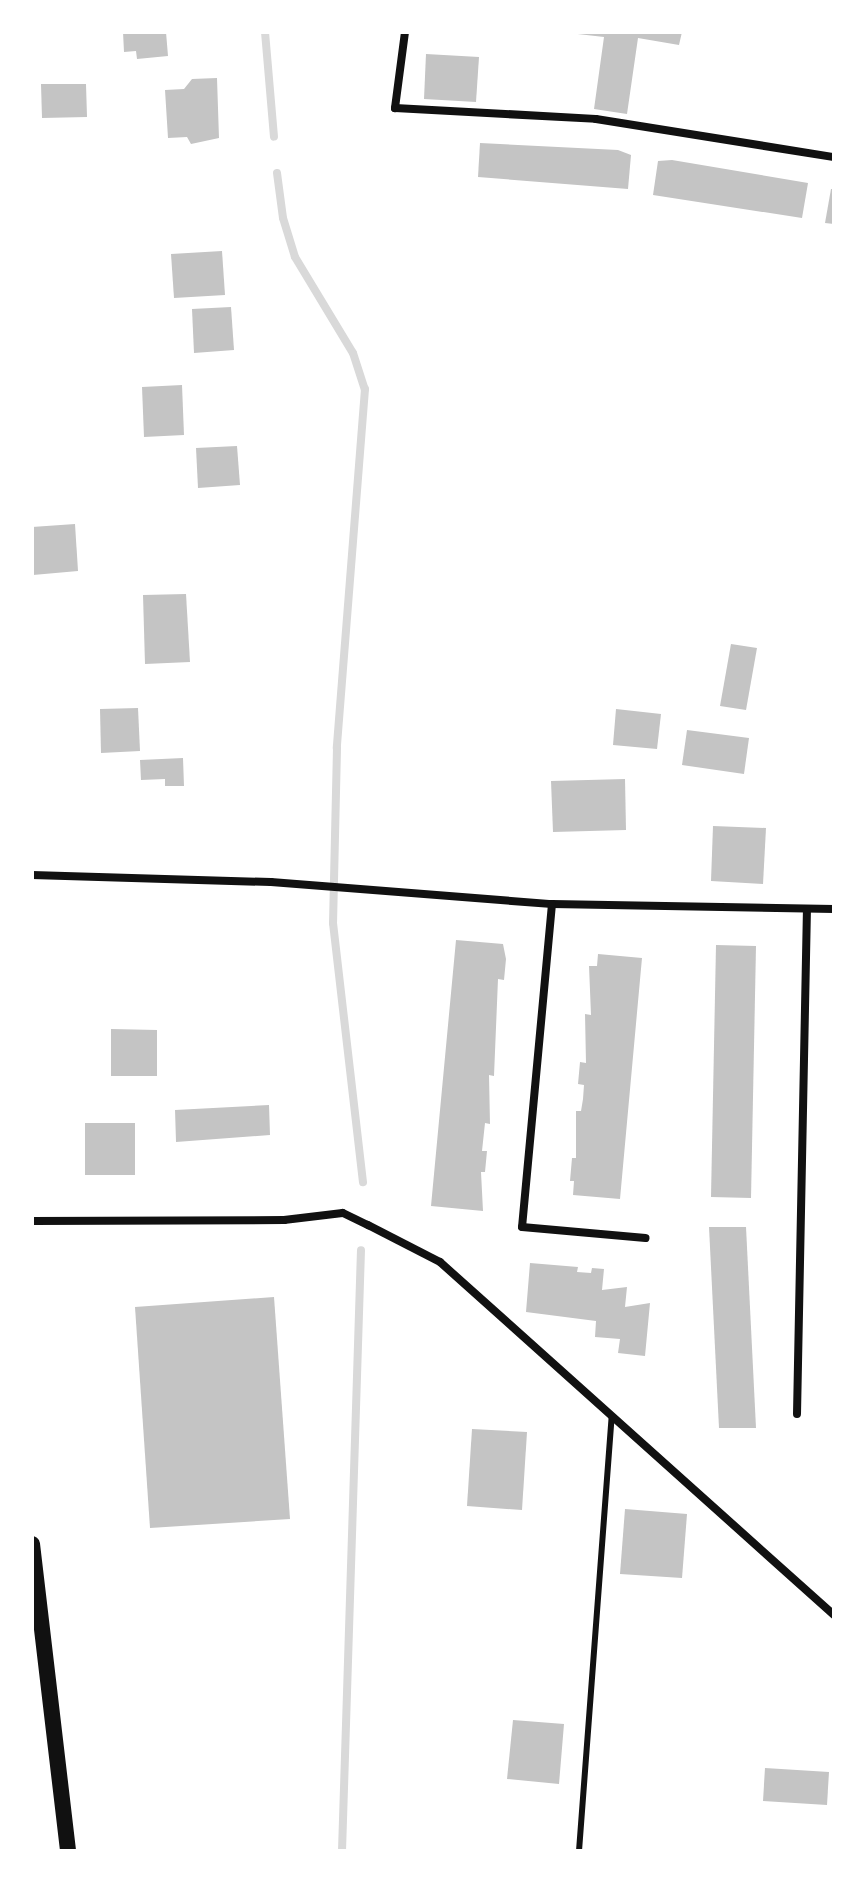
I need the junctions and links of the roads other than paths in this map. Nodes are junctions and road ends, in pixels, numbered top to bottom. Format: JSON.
{"nodes":[{"id":1,"x":405,"y":32,"type":"edge"},
{"id":2,"x":834,"y":157,"type":"edge"},
{"id":3,"x":32,"y":875,"type":"edge"},
{"id":4,"x":552,"y":904,"type":"junction"},
{"id":5,"x":807,"y":909,"type":"junction"},
{"id":6,"x":834,"y":909,"type":"edge"},
{"id":7,"x":32,"y":1221,"type":"edge"},
{"id":8,"x":646,"y":1238,"type":"dead end"},
{"id":9,"x":797,"y":1414,"type":"dead end"},
{"id":10,"x":612,"y":1415,"type":"junction"},
{"id":11,"x":32,"y":1544,"type":"edge"},
{"id":12,"x":834,"y":1615,"type":"edge"},
{"id":13,"x":68,"y":1851,"type":"edge"},
{"id":14,"x":579,"y":1851,"type":"edge"}],
"edges":[{"from":1,"to":2,"type":"street"},
{"from":3,"to":4,"type":"street"},
{"from":4,"to":5,"type":"street"},
{"from":4,"to":8,"type":"street"},
{"from":5,"to":6,"type":"street"},
{"from":5,"to":9,"type":"street"},
{"from":7,"to":10,"type":"street"},
{"from":10,"to":12,"type":"street"},
{"from":10,"to":14,"type":"lane"},
{"from":11,"to":13,"type":"main road"}]}
